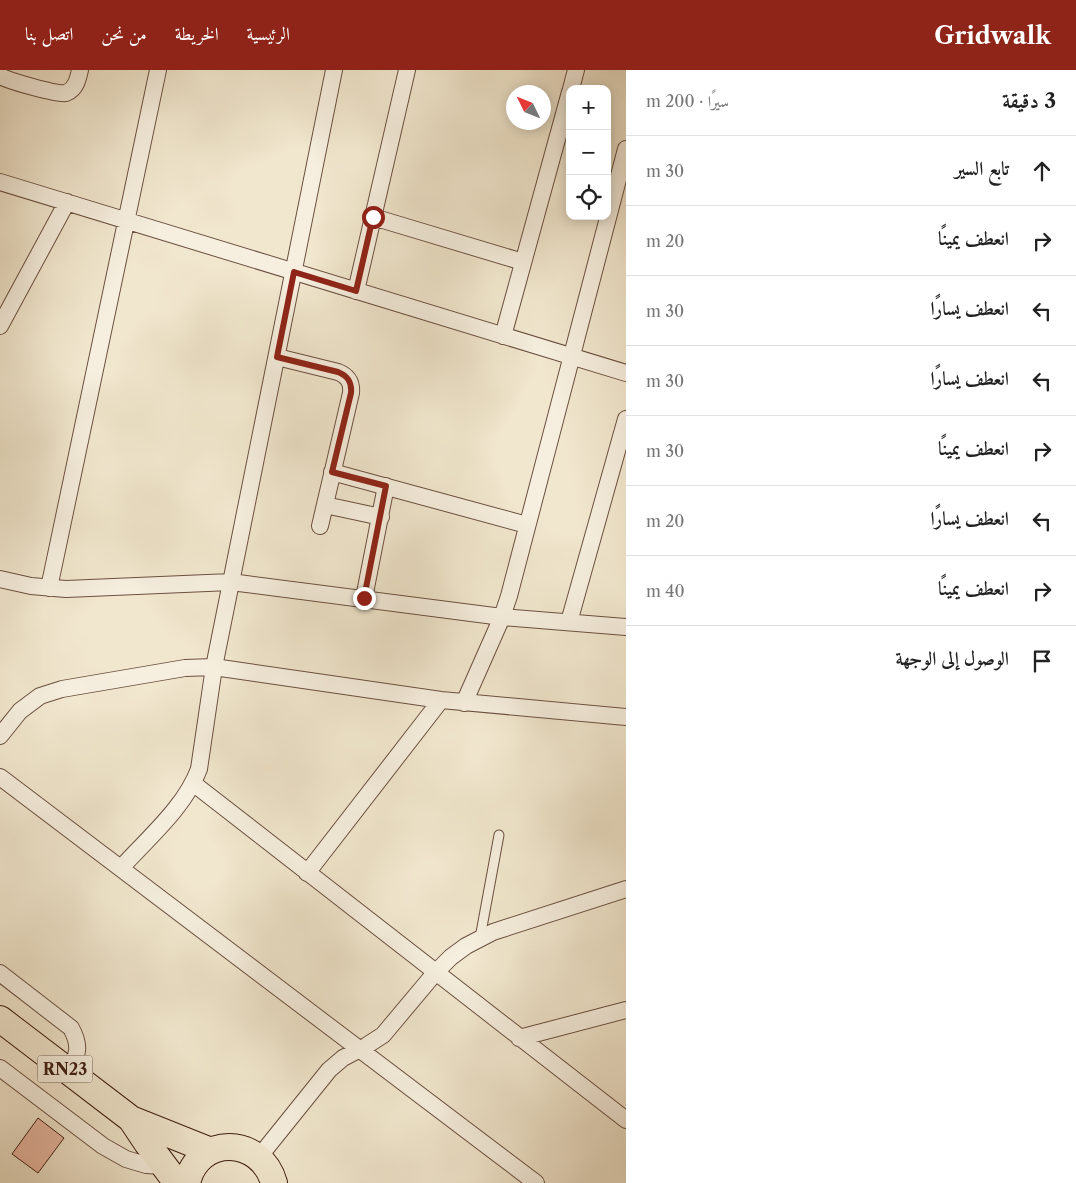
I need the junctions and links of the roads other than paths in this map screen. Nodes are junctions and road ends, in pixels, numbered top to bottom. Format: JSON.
{"nodes":[{"id":1,"x":80,"y":70,"type":"edge"},
{"id":2,"x":158,"y":70,"type":"edge"},
{"id":3,"x":334,"y":70,"type":"edge"},
{"id":4,"x":407,"y":70,"type":"edge"},
{"id":5,"x":576,"y":70,"type":"edge"},
{"id":6,"x":0,"y":76,"type":"edge"},
{"id":7,"x":572,"y":85,"type":"edge"},
{"id":8,"x":566,"y":105,"type":"edge"},
{"id":9,"x":626,"y":149,"type":"edge"},
{"id":10,"x":0,"y":182,"type":"edge"},
{"id":11,"x":67,"y":202,"type":"junction"},
{"id":12,"x":373,"y":217,"type":"junction"},
{"id":13,"x":127,"y":220,"type":"junction"},
{"id":14,"x":523,"y":262,"type":"junction"},
{"id":15,"x":294,"y":272,"type":"junction"},
{"id":16,"x":356,"y":291,"type":"junction"},
{"id":17,"x":0,"y":326,"type":"edge"},
{"id":18,"x":503,"y":336,"type":"junction"},
{"id":19,"x":277,"y":357,"type":"junction"},
{"id":20,"x":572,"y":357,"type":"junction"},
{"id":21,"x":626,"y":374,"type":"edge"},
{"id":22,"x":626,"y":419,"type":"edge"},
{"id":23,"x":622,"y":448,"type":"edge"},
{"id":24,"x":332,"y":472,"type":"junction"},
{"id":25,"x":386,"y":486,"type":"junction"},
{"id":26,"x":324,"y":505,"type":"junction"},
{"id":27,"x":381,"y":517,"type":"junction"},
{"id":28,"x":527,"y":525,"type":"junction"},
{"id":29,"x":320,"y":526,"type":"dead end"},
{"id":30,"x":0,"y":579,"type":"edge"},
{"id":31,"x":231,"y":582,"type":"junction"},
{"id":32,"x":50,"y":588,"type":"junction"},
{"id":33,"x":364,"y":598,"type":"junction"},
{"id":34,"x":502,"y":617,"type":"junction"},
{"id":35,"x":568,"y":622,"type":"junction"},
{"id":36,"x":626,"y":627,"type":"edge"},
{"id":37,"x":214,"y":667,"type":"junction"},
{"id":38,"x":441,"y":700,"type":"junction"},
{"id":39,"x":464,"y":703,"type":"junction"},
{"id":40,"x":626,"y":717,"type":"edge"},
{"id":41,"x":0,"y":736,"type":"edge"},
{"id":42,"x":0,"y":776,"type":"edge"},
{"id":43,"x":194,"y":784,"type":"junction"},
{"id":44,"x":499,"y":835,"type":"dead end"},
{"id":45,"x":121,"y":868,"type":"junction"},
{"id":46,"x":307,"y":873,"type":"junction"},
{"id":47,"x":626,"y":888,"type":"edge"},
{"id":48,"x":480,"y":938,"type":"junction"},
{"id":49,"x":0,"y":973,"type":"edge"},
{"id":50,"x":435,"y":973,"type":"junction"},
{"id":51,"x":626,"y":1010,"type":"edge"},
{"id":52,"x":0,"y":1019,"type":"edge"},
{"id":53,"x":519,"y":1038,"type":"junction"},
{"id":54,"x":358,"y":1049,"type":"junction"},
{"id":55,"x":0,"y":1068,"type":"edge"},
{"id":56,"x":69,"y":1072,"type":"junction"},
{"id":57,"x":131,"y":1119,"type":"junction"},
{"id":58,"x":626,"y":1120,"type":"edge"},
{"id":59,"x":211,"y":1151,"type":"junction"},
{"id":60,"x":259,"y":1157,"type":"junction"},
{"id":61,"x":170,"y":1174,"type":"edge"},
{"id":62,"x":187,"y":1183,"type":"edge"},
{"id":63,"x":274,"y":1183,"type":"edge"},
{"id":64,"x":536,"y":1183,"type":"edge"}],
"edges":[{"from":1,"to":6,"type":"street"},
{"from":2,"to":13,"type":"street"},
{"from":3,"to":15,"type":"street"},
{"from":4,"to":12,"type":"street"},
{"from":5,"to":7,"type":"street"},
{"from":8,"to":14,"type":"street"},
{"from":9,"to":20,"type":"street"},
{"from":10,"to":11,"type":"street"},
{"from":11,"to":13,"type":"street"},
{"from":11,"to":17,"type":"street"},
{"from":12,"to":14,"type":"street"},
{"from":12,"to":16,"type":"street"},
{"from":13,"to":15,"type":"street"},
{"from":13,"to":32,"type":"street"},
{"from":14,"to":18,"type":"street"},
{"from":15,"to":16,"type":"street"},
{"from":15,"to":19,"type":"street"},
{"from":16,"to":18,"type":"street"},
{"from":18,"to":20,"type":"street"},
{"from":19,"to":24,"type":"street"},
{"from":19,"to":31,"type":"street"},
{"from":20,"to":21,"type":"street"},
{"from":20,"to":28,"type":"street"},
{"from":22,"to":23,"type":"street"},
{"from":23,"to":35,"type":"street"},
{"from":24,"to":25,"type":"street"},
{"from":24,"to":26,"type":"street"},
{"from":25,"to":27,"type":"street"},
{"from":25,"to":28,"type":"street"},
{"from":26,"to":27,"type":"street"},
{"from":26,"to":29,"type":"street"},
{"from":27,"to":33,"type":"street"},
{"from":28,"to":34,"type":"street"},
{"from":30,"to":32,"type":"street"},
{"from":31,"to":32,"type":"street"},
{"from":31,"to":33,"type":"street"},
{"from":31,"to":37,"type":"street"},
{"from":33,"to":34,"type":"street"},
{"from":34,"to":35,"type":"street"},
{"from":34,"to":39,"type":"street"},
{"from":35,"to":36,"type":"street"},
{"from":37,"to":38,"type":"street"},
{"from":37,"to":41,"type":"street"},
{"from":37,"to":43,"type":"street"},
{"from":38,"to":39,"type":"street"},
{"from":38,"to":46,"type":"street"},
{"from":39,"to":40,"type":"street"},
{"from":42,"to":45,"type":"street"},
{"from":43,"to":45,"type":"street"},
{"from":43,"to":46,"type":"street"},
{"from":44,"to":48,"type":"lane"},
{"from":45,"to":54,"type":"street"},
{"from":46,"to":50,"type":"street"},
{"from":47,"to":48,"type":"street"},
{"from":48,"to":50,"type":"street"},
{"from":49,"to":56,"type":"street"},
{"from":50,"to":53,"type":"street"},
{"from":50,"to":54,"type":"street"},
{"from":51,"to":53,"type":"street"},
{"from":52,"to":56,"type":"main road","number":"RN23"},
{"from":53,"to":58,"type":"street"},
{"from":54,"to":60,"type":"street"},
{"from":54,"to":64,"type":"street"},
{"from":55,"to":61,"type":"street"},
{"from":56,"to":57,"type":"main road","number":"RN23"},
{"from":57,"to":59,"type":"main road","number":"RN23"},
{"from":57,"to":61,"type":"main road","number":"RN23"},
{"from":59,"to":60,"type":"main road"},
{"from":59,"to":62,"type":"main road"},
{"from":60,"to":63,"type":"main road"}]}
